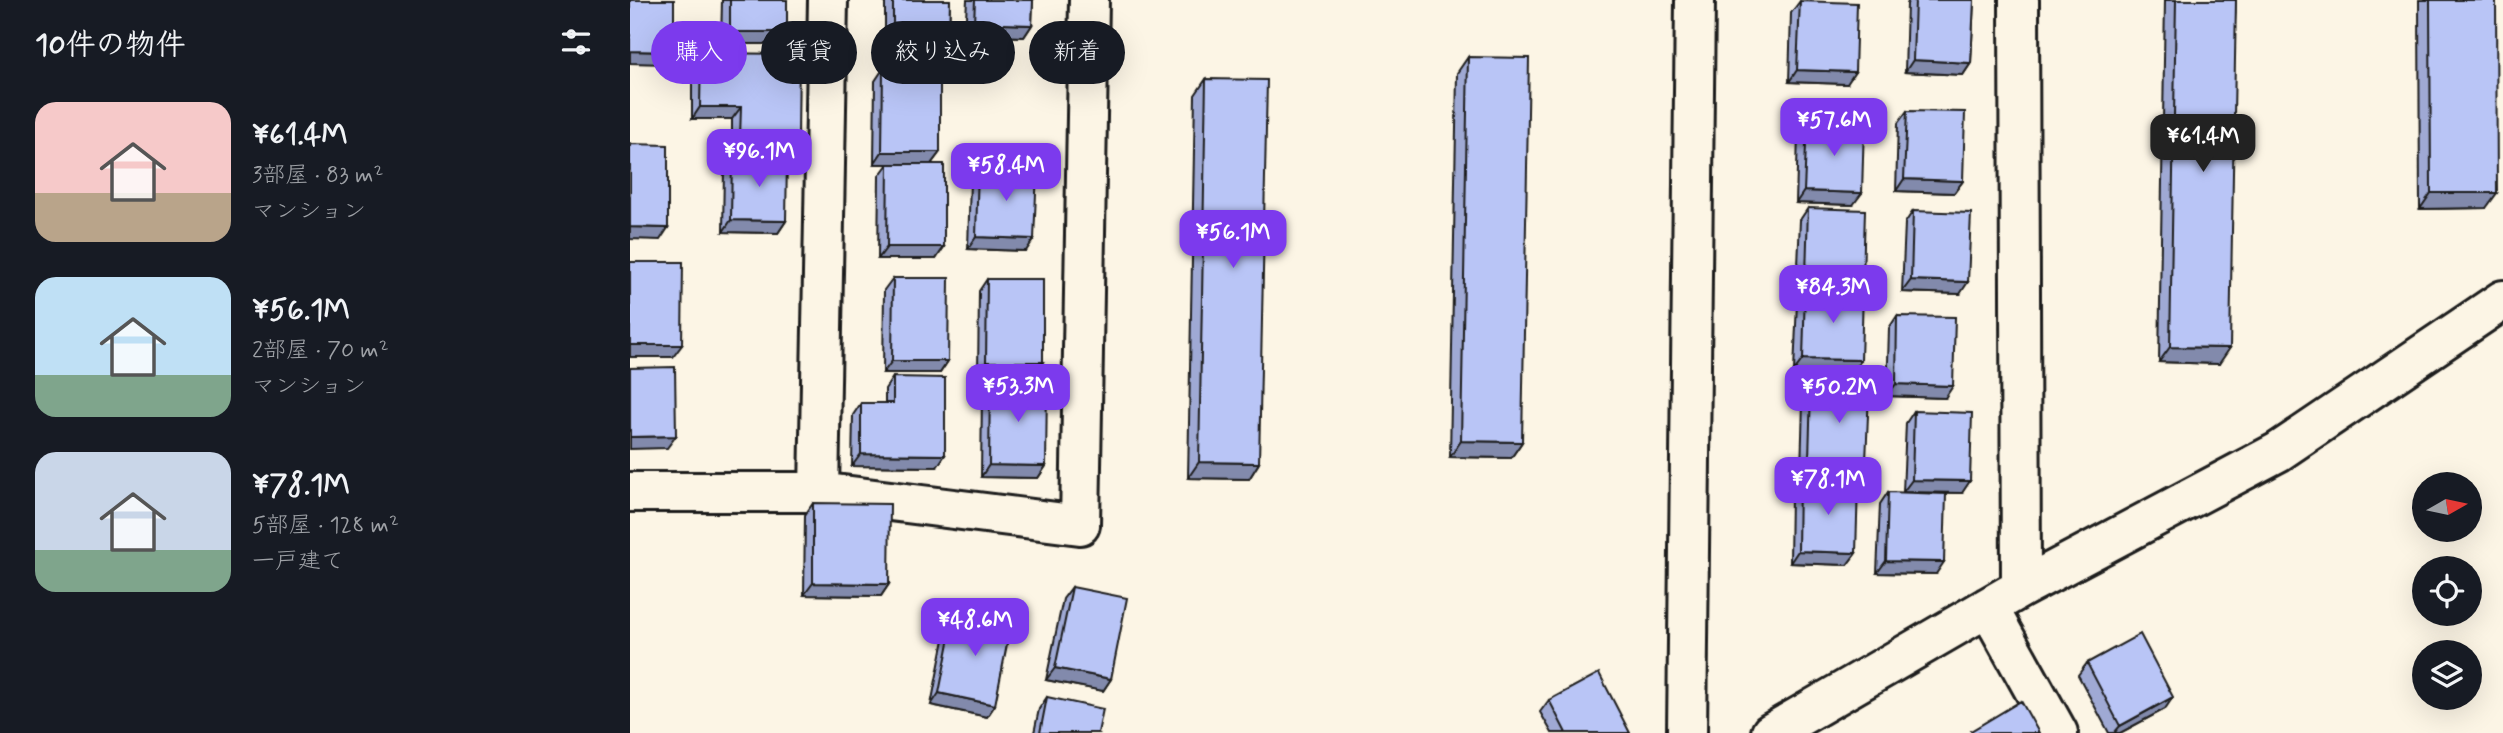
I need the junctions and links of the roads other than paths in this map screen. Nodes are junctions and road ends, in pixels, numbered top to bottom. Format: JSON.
{"nodes":[{"id":1,"x":828,"y":0,"type":"edge"},
{"id":2,"x":1088,"y":0,"type":"edge"},
{"id":3,"x":1695,"y":0,"type":"edge"},
{"id":4,"x":2019,"y":0,"type":"edge"},
{"id":5,"x":2503,"y":300,"type":"edge"},
{"id":6,"x":630,"y":492,"type":"edge"},
{"id":7,"x":820,"y":492,"type":"junction"},
{"id":8,"x":2004,"y":598,"type":"junction"},
{"id":9,"x":1794,"y":727,"type":"edge"},
{"id":10,"x":1687,"y":733,"type":"edge"},
{"id":11,"x":2058,"y":733,"type":"edge"}],
"edges":[{"from":1,"to":7,"type":"street"},
{"from":2,"to":7,"type":"street"},
{"from":3,"to":10,"type":"street"},
{"from":4,"to":8,"type":"street"},
{"from":5,"to":8,"type":"street"},
{"from":6,"to":7,"type":"street"},
{"from":8,"to":9,"type":"street"},
{"from":8,"to":11,"type":"street"}]}
